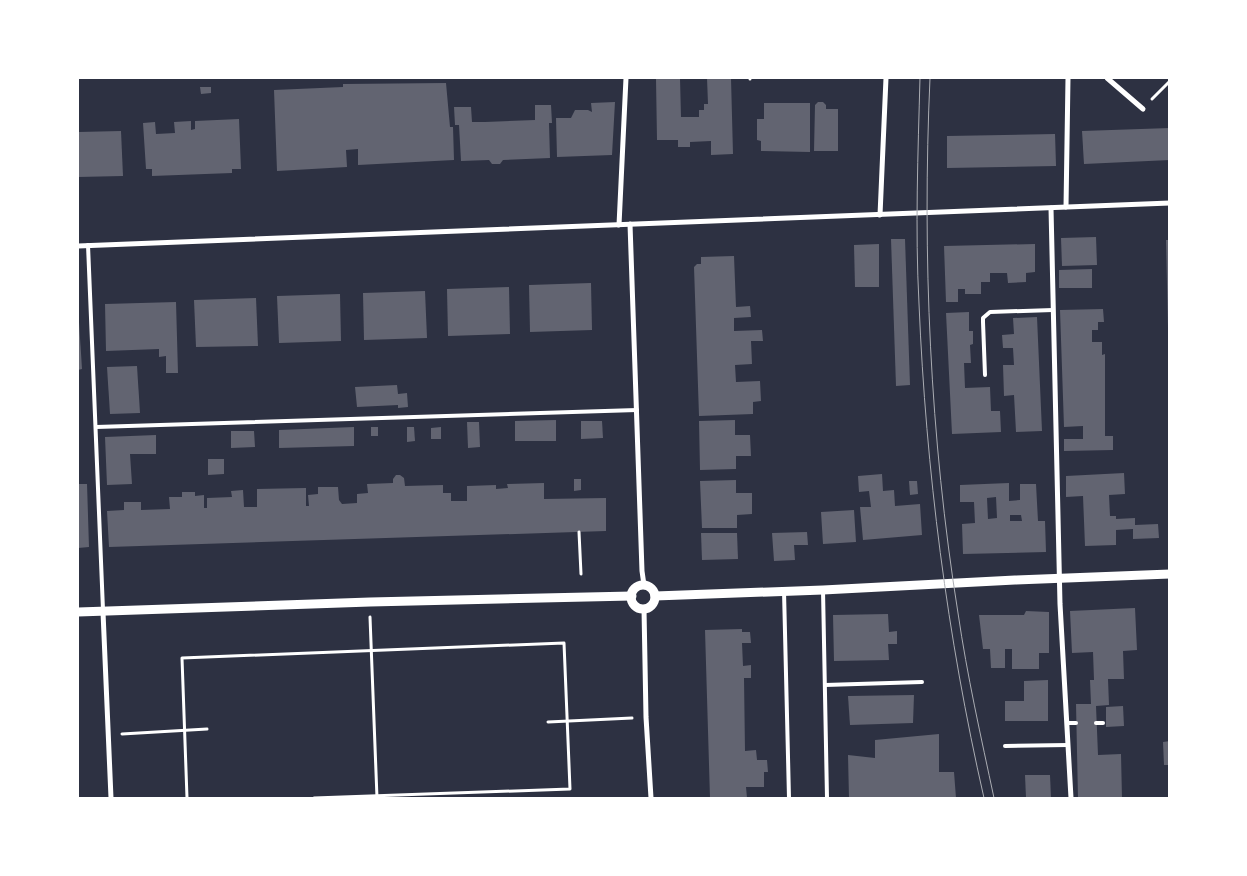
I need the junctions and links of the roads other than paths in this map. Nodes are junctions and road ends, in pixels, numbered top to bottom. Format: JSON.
{"nodes":[{"id":1,"x":626,"y":78,"type":"edge"},
{"id":2,"x":886,"y":78,"type":"edge"},
{"id":3,"x":1068,"y":78,"type":"edge"},
{"id":4,"x":1107,"y":78,"type":"edge"},
{"id":5,"x":1143,"y":109,"type":"road end"},
{"id":6,"x":1170,"y":203,"type":"edge"},
{"id":7,"x":1066,"y":207,"type":"junction"},
{"id":8,"x":1051,"y":208,"type":"junction"},
{"id":9,"x":880,"y":215,"type":"junction"},
{"id":10,"x":630,"y":224,"type":"junction"},
{"id":11,"x":619,"y":225,"type":"junction"},
{"id":12,"x":78,"y":246,"type":"edge"},
{"id":13,"x":88,"y":246,"type":"junction"},
{"id":14,"x":1053,"y":310,"type":"junction"},
{"id":15,"x":985,"y":375,"type":"dead end"},
{"id":16,"x":637,"y":410,"type":"junction"},
{"id":17,"x":96,"y":427,"type":"junction"},
{"id":18,"x":1170,"y":574,"type":"edge"},
{"id":19,"x":1060,"y":578,"type":"junction"},
{"id":20,"x":644,"y":585,"type":"junction"},
{"id":21,"x":823,"y":590,"type":"junction"},
{"id":22,"x":784,"y":592,"type":"junction"},
{"id":23,"x":632,"y":596,"type":"junction"},
{"id":24,"x":655,"y":596,"type":"junction"},
{"id":25,"x":644,"y":608,"type":"junction"},
{"id":26,"x":78,"y":612,"type":"edge"},
{"id":27,"x":103,"y":612,"type":"junction"},
{"id":28,"x":922,"y":682,"type":"dead end"},
{"id":29,"x":825,"y":685,"type":"junction"},
{"id":30,"x":1067,"y":723,"type":"junction"},
{"id":31,"x":1076,"y":723,"type":"dead end"},
{"id":32,"x":1096,"y":723,"type":"dead end"},
{"id":33,"x":1103,"y":723,"type":"dead end"},
{"id":34,"x":1068,"y":745,"type":"junction"},
{"id":35,"x":1005,"y":746,"type":"dead end"},
{"id":36,"x":111,"y":798,"type":"edge"},
{"id":37,"x":651,"y":798,"type":"edge"},
{"id":38,"x":789,"y":798,"type":"edge"},
{"id":39,"x":827,"y":798,"type":"edge"},
{"id":40,"x":1071,"y":798,"type":"edge"}],
"edges":[{"from":1,"to":11,"type":"street"},
{"from":2,"to":9,"type":"street"},
{"from":3,"to":7,"type":"street"},
{"from":4,"to":5,"type":"street"},
{"from":6,"to":7,"type":"street"},
{"from":7,"to":8,"type":"street"},
{"from":8,"to":9,"type":"street"},
{"from":8,"to":14,"type":"street"},
{"from":9,"to":10,"type":"street"},
{"from":10,"to":11,"type":"street"},
{"from":10,"to":16,"type":"street"},
{"from":11,"to":13,"type":"street"},
{"from":12,"to":13,"type":"street"},
{"from":13,"to":17,"type":"lane"},
{"from":14,"to":15,"type":"lane"},
{"from":14,"to":19,"type":"street"},
{"from":16,"to":17,"type":"lane"},
{"from":16,"to":20,"type":"street"},
{"from":17,"to":27,"type":"lane"},
{"from":18,"to":19,"type":"street"},
{"from":19,"to":21,"type":"street"},
{"from":19,"to":30,"type":"street"},
{"from":20,"to":23,"type":"street"},
{"from":20,"to":24,"type":"street"},
{"from":21,"to":22,"type":"street"},
{"from":21,"to":29,"type":"lane"},
{"from":22,"to":24,"type":"street"},
{"from":22,"to":38,"type":"lane"},
{"from":23,"to":25,"type":"street"},
{"from":23,"to":27,"type":"street"},
{"from":24,"to":25,"type":"street"},
{"from":25,"to":37,"type":"street"},
{"from":26,"to":27,"type":"street"},
{"from":27,"to":36,"type":"street"},
{"from":28,"to":29,"type":"lane"},
{"from":29,"to":39,"type":"lane"},
{"from":30,"to":31,"type":"lane"},
{"from":30,"to":34,"type":"street"},
{"from":32,"to":33,"type":"lane"},
{"from":34,"to":35,"type":"lane"},
{"from":34,"to":40,"type":"street"}]}
